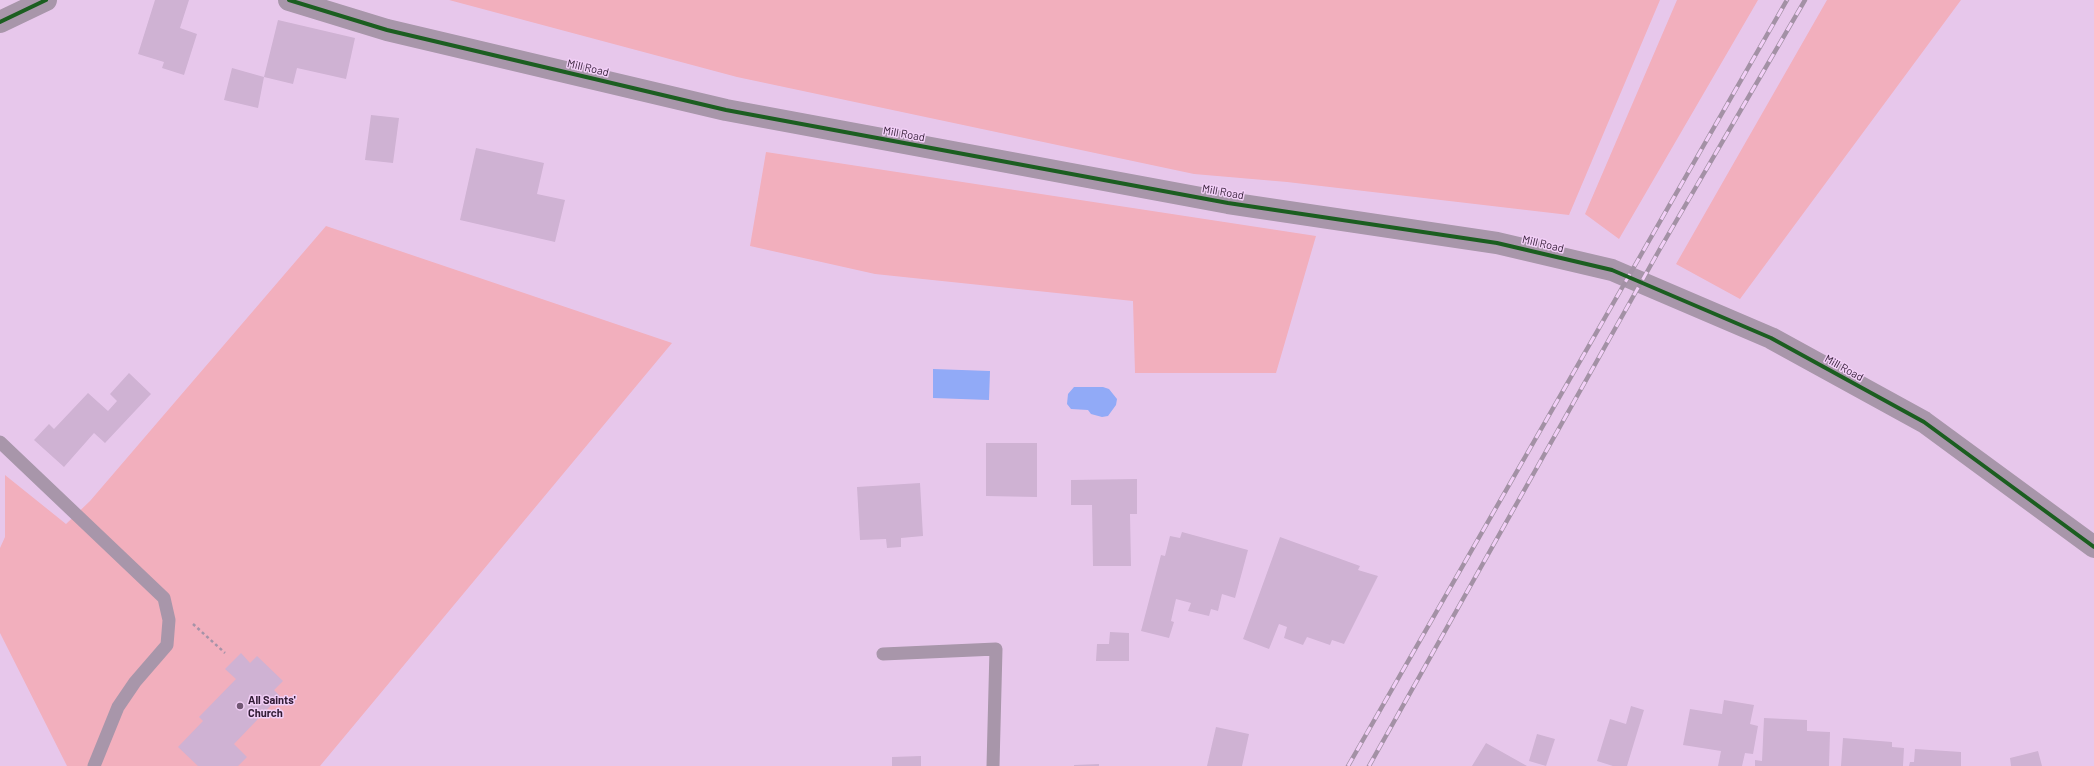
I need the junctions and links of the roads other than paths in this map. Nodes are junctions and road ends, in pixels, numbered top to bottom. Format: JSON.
{"nodes":[{"id":1,"x":46,"y":0,"type":"edge"},
{"id":2,"x":289,"y":0,"type":"edge"},
{"id":3,"x":0,"y":22,"type":"edge"},
{"id":4,"x":0,"y":442,"type":"edge"},
{"id":5,"x":2094,"y":546,"type":"edge"},
{"id":6,"x":883,"y":654,"type":"dead end"},
{"id":7,"x":94,"y":766,"type":"edge"},
{"id":8,"x":993,"y":766,"type":"edge"}],
"edges":[{"from":1,"to":3,"type":"street"},
{"from":2,"to":5,"type":"street","name":"Mill Road"},
{"from":4,"to":7,"type":"lane"},
{"from":6,"to":8,"type":"lane"}]}
